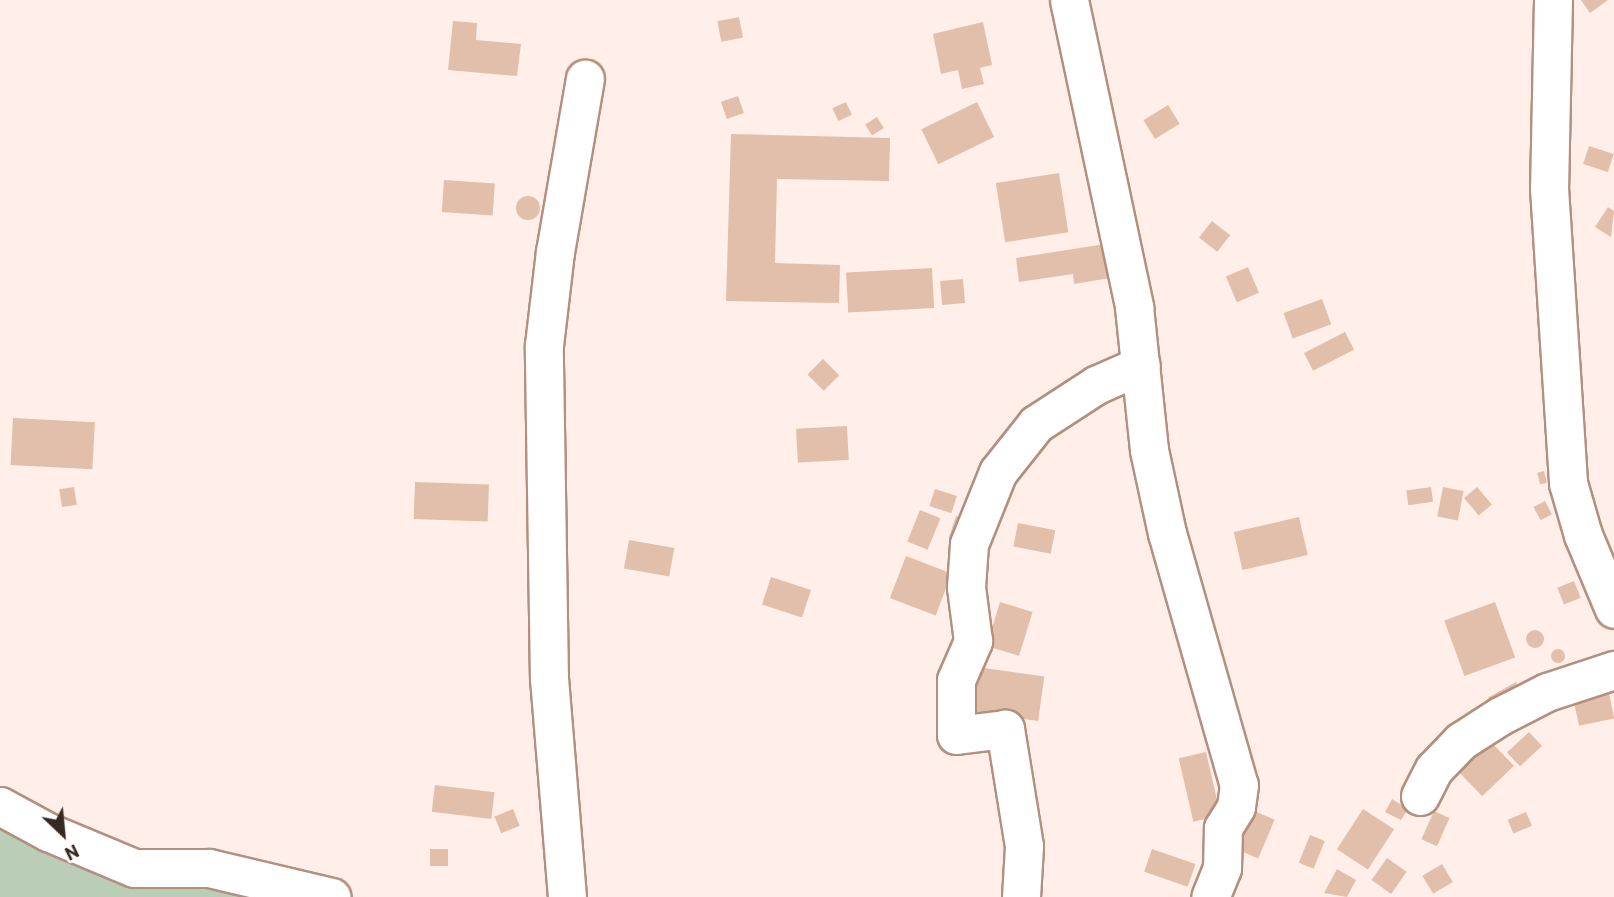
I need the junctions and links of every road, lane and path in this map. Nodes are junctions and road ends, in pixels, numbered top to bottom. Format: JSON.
{"nodes":[{"id":1,"x":1069,"y":0,"type":"edge"},
{"id":2,"x":1553,"y":0,"type":"edge"},
{"id":3,"x":585,"y":79,"type":"dead end"},
{"id":4,"x":1141,"y":365,"type":"junction"},
{"id":5,"x":1614,"y":609,"type":"edge"},
{"id":6,"x":1614,"y":670,"type":"edge"},
{"id":7,"x":1420,"y":796,"type":"dead end"},
{"id":8,"x":0,"y":806,"type":"edge"},
{"id":9,"x":332,"y":897,"type":"edge"},
{"id":10,"x":568,"y":897,"type":"edge"},
{"id":11,"x":1020,"y":897,"type":"edge"},
{"id":12,"x":1210,"y":897,"type":"edge"}],
"edges":[{"from":1,"to":4,"type":"street"},
{"from":2,"to":5,"type":"street"},
{"from":3,"to":10,"type":"street"},
{"from":4,"to":11,"type":"street"},
{"from":4,"to":12,"type":"street"},
{"from":6,"to":7,"type":"street"},
{"from":8,"to":9,"type":"street"}]}
